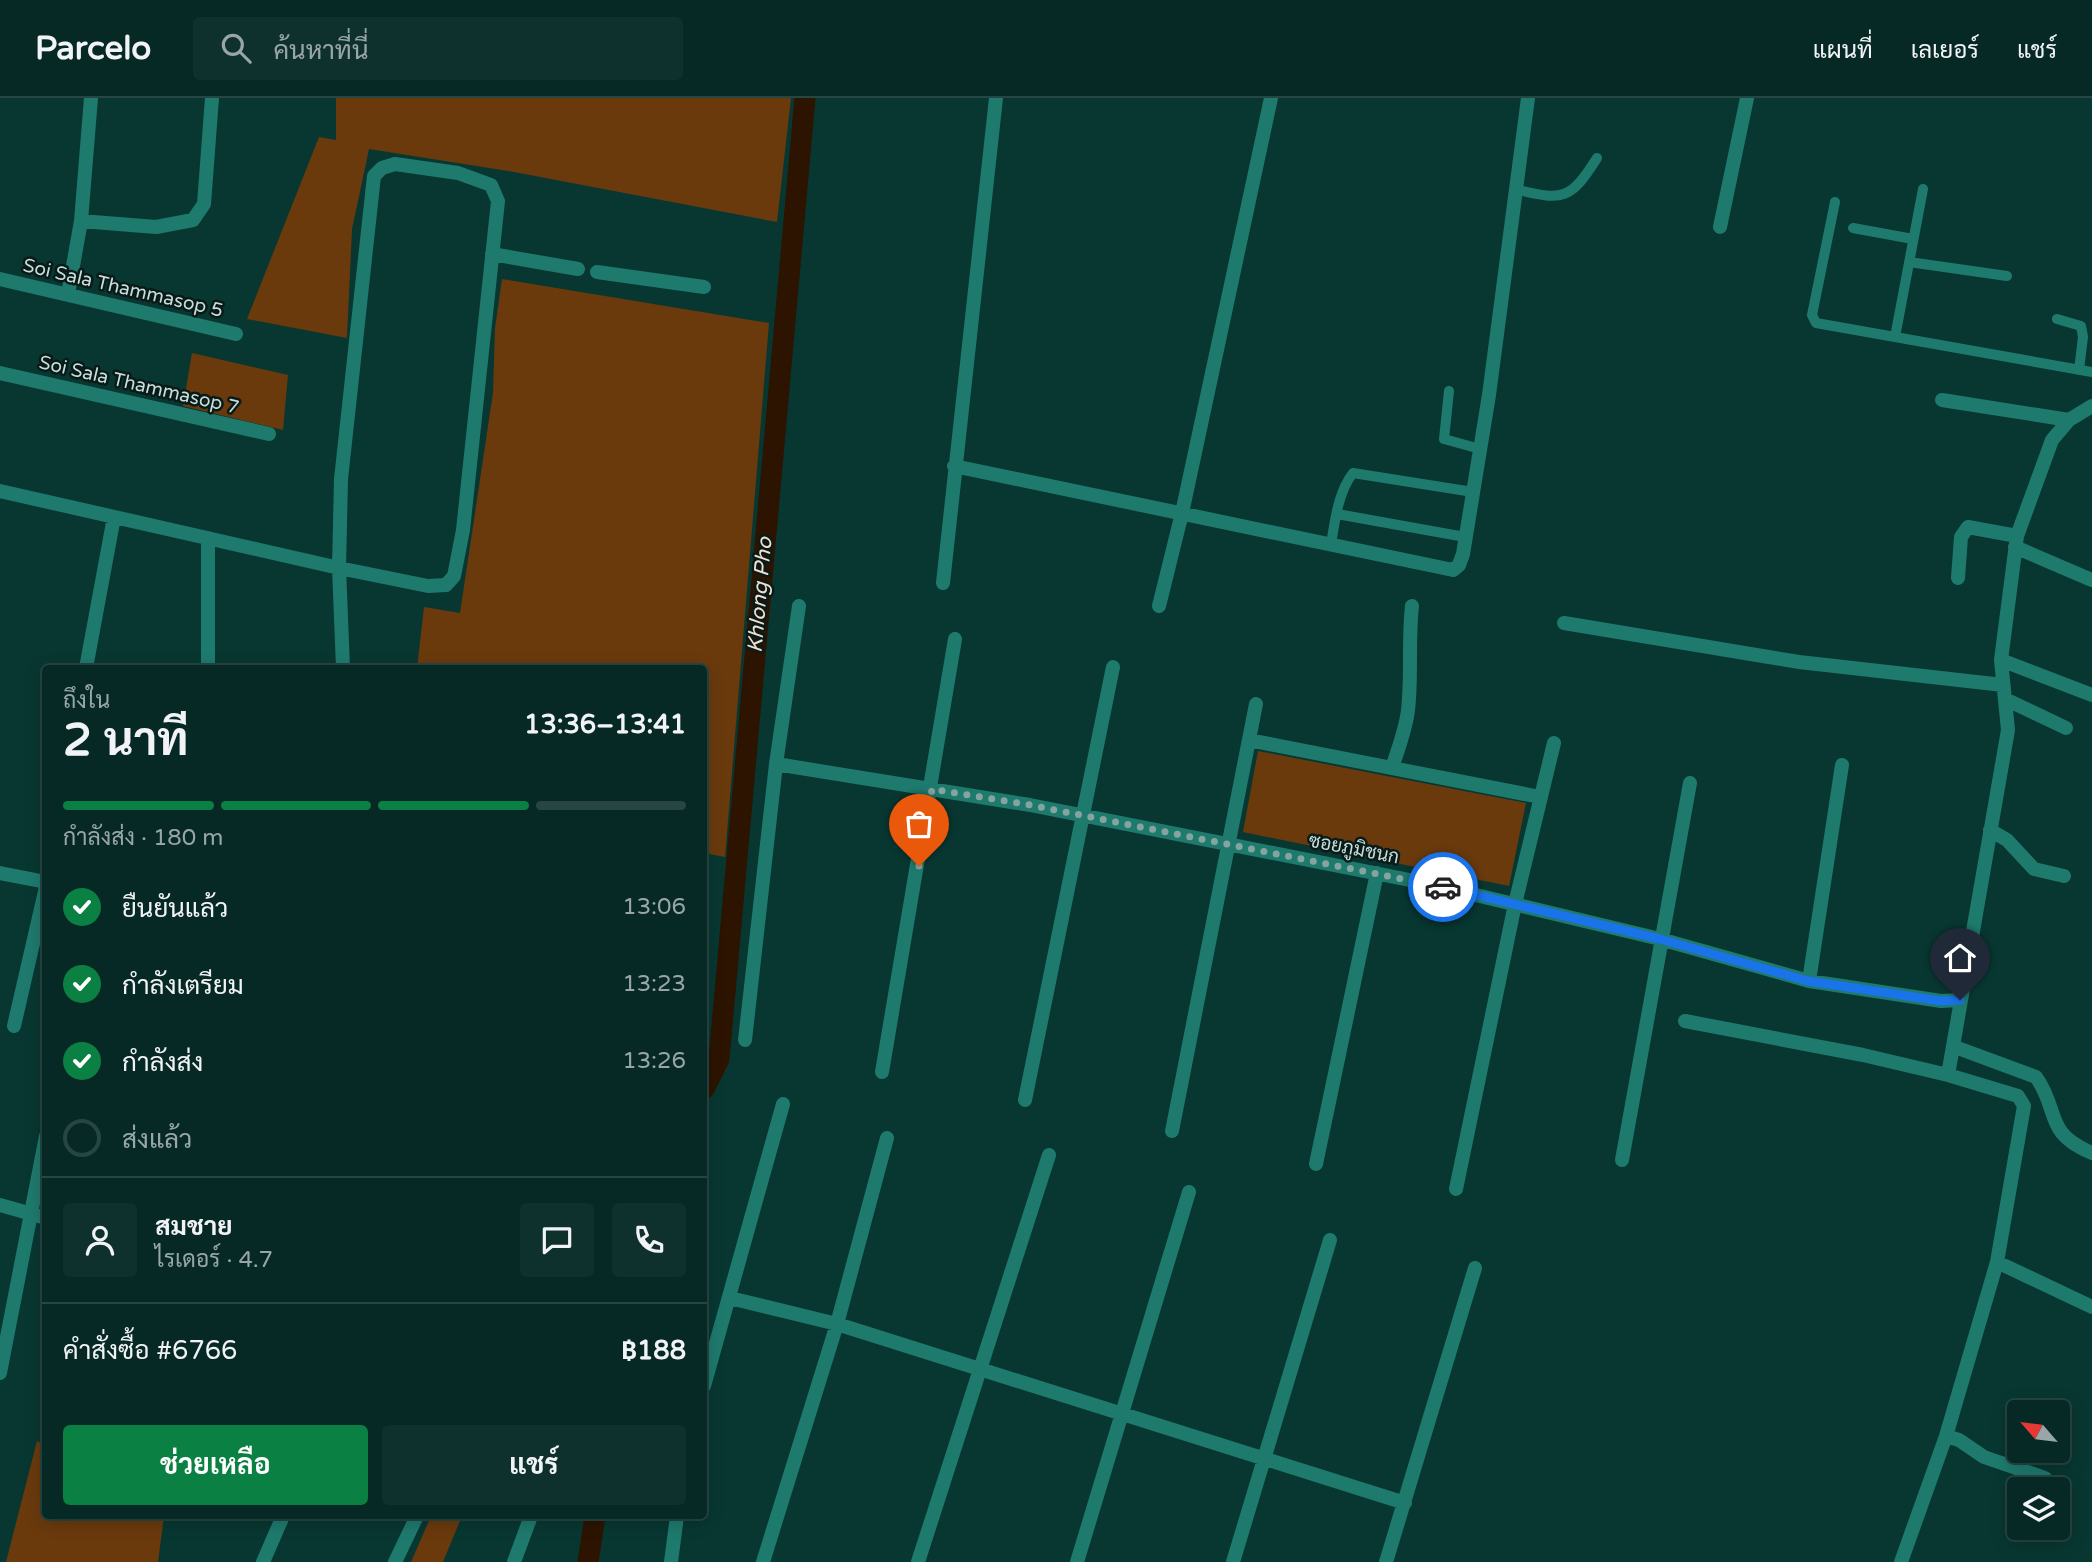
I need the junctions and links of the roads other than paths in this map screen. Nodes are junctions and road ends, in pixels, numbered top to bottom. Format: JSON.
{"nodes":[{"id":1,"x":92,"y":98,"type":"edge"},
{"id":2,"x":212,"y":98,"type":"edge"},
{"id":3,"x":996,"y":98,"type":"edge"},
{"id":4,"x":1271,"y":98,"type":"edge"},
{"id":5,"x":1528,"y":98,"type":"edge"},
{"id":6,"x":1747,"y":98,"type":"edge"},
{"id":7,"x":1597,"y":159,"type":"dead end"},
{"id":8,"x":1923,"y":189,"type":"dead end"},
{"id":9,"x":1518,"y":190,"type":"junction"},
{"id":10,"x":1835,"y":202,"type":"dead end"},
{"id":11,"x":81,"y":220,"type":"junction"},
{"id":12,"x":1720,"y":227,"type":"dead end"},
{"id":13,"x":1853,"y":228,"type":"dead end"},
{"id":14,"x":1913,"y":239,"type":"junction"},
{"id":15,"x":492,"y":254,"type":"junction"},
{"id":16,"x":1909,"y":262,"type":"junction"},
{"id":17,"x":578,"y":269,"type":"dead end"},
{"id":18,"x":597,"y":272,"type":"dead end"},
{"id":19,"x":2007,"y":276,"type":"dead end"},
{"id":20,"x":0,"y":279,"type":"edge"},
{"id":21,"x":704,"y":287,"type":"dead end"},
{"id":22,"x":68,"y":294,"type":"junction"},
{"id":23,"x":2057,"y":319,"type":"dead end"},
{"id":24,"x":236,"y":334,"type":"dead end"},
{"id":25,"x":1895,"y":337,"type":"junction"},
{"id":26,"x":2079,"y":370,"type":"junction"},
{"id":27,"x":2092,"y":372,"type":"edge"},
{"id":28,"x":0,"y":373,"type":"edge"},
{"id":29,"x":1449,"y":391,"type":"dead end"},
{"id":30,"x":1942,"y":400,"type":"dead end"},
{"id":31,"x":2092,"y":405,"type":"edge"},
{"id":32,"x":2069,"y":419,"type":"junction"},
{"id":33,"x":270,"y":435,"type":"dead end"},
{"id":34,"x":1480,"y":449,"type":"junction"},
{"id":35,"x":954,"y":466,"type":"junction"},
{"id":36,"x":0,"y":491,"type":"edge"},
{"id":37,"x":1473,"y":492,"type":"junction"},
{"id":38,"x":1182,"y":513,"type":"junction"},
{"id":39,"x":1337,"y":513,"type":"junction"},
{"id":40,"x":114,"y":517,"type":"junction"},
{"id":41,"x":1465,"y":537,"type":"junction"},
{"id":42,"x":208,"y":538,"type":"junction"},
{"id":43,"x":2016,"y":541,"type":"junction"},
{"id":44,"x":1331,"y":544,"type":"junction"},
{"id":45,"x":339,"y":568,"type":"junction"},
{"id":46,"x":1958,"y":578,"type":"dead end"},
{"id":47,"x":2092,"y":580,"type":"edge"},
{"id":48,"x":943,"y":583,"type":"dead end"},
{"id":49,"x":799,"y":606,"type":"dead end"},
{"id":50,"x":1159,"y":606,"type":"dead end"},
{"id":51,"x":1412,"y":606,"type":"dead end"},
{"id":52,"x":1564,"y":622,"type":"dead end"},
{"id":53,"x":955,"y":639,"type":"dead end"},
{"id":54,"x":2001,"y":660,"type":"junction"},
{"id":55,"x":87,"y":665,"type":"edge"},
{"id":56,"x":208,"y":665,"type":"edge"},
{"id":57,"x":343,"y":665,"type":"edge"},
{"id":58,"x":1113,"y":667,"type":"dead end"},
{"id":59,"x":2004,"y":692,"type":"junction"},
{"id":60,"x":2092,"y":695,"type":"edge"},
{"id":61,"x":1256,"y":704,"type":"dead end"},
{"id":62,"x":2066,"y":728,"type":"dead end"},
{"id":63,"x":1250,"y":740,"type":"junction"},
{"id":64,"x":1554,"y":743,"type":"dead end"},
{"id":65,"x":776,"y":764,"type":"junction"},
{"id":66,"x":1842,"y":765,"type":"dead end"},
{"id":67,"x":1392,"y":768,"type":"junction"},
{"id":68,"x":1690,"y":783,"type":"dead end"},
{"id":69,"x":932,"y":789,"type":"junction"},
{"id":70,"x":1540,"y":797,"type":"junction"},
{"id":71,"x":1085,"y":816,"type":"junction"},
{"id":72,"x":1990,"y":830,"type":"junction"},
{"id":73,"x":1230,"y":844,"type":"junction"},
{"id":74,"x":0,"y":873,"type":"edge"},
{"id":75,"x":1377,"y":873,"type":"junction"},
{"id":76,"x":2064,"y":876,"type":"dead end"},
{"id":77,"x":42,"y":883,"type":"edge"},
{"id":78,"x":42,"y":902,"type":"edge"},
{"id":79,"x":1515,"y":904,"type":"junction"},
{"id":80,"x":1660,"y":939,"type":"junction"},
{"id":81,"x":1808,"y":981,"type":"junction"},
{"id":82,"x":1960,"y":1000,"type":"junction"},
{"id":83,"x":1685,"y":1021,"type":"dead end"},
{"id":84,"x":15,"y":1026,"type":"dead end"},
{"id":85,"x":745,"y":1040,"type":"dead end"},
{"id":86,"x":1955,"y":1047,"type":"junction"},
{"id":87,"x":882,"y":1072,"type":"dead end"},
{"id":88,"x":1948,"y":1075,"type":"junction"},
{"id":89,"x":1025,"y":1100,"type":"dead end"},
{"id":90,"x":783,"y":1104,"type":"dead end"},
{"id":91,"x":1172,"y":1131,"type":"dead end"},
{"id":92,"x":887,"y":1138,"type":"dead end"},
{"id":93,"x":2092,"y":1153,"type":"edge"},
{"id":94,"x":42,"y":1155,"type":"edge"},
{"id":95,"x":1049,"y":1155,"type":"dead end"},
{"id":96,"x":1622,"y":1160,"type":"dead end"},
{"id":97,"x":1316,"y":1164,"type":"dead end"},
{"id":98,"x":1456,"y":1189,"type":"dead end"},
{"id":99,"x":1189,"y":1192,"type":"dead end"},
{"id":100,"x":0,"y":1205,"type":"edge"},
{"id":101,"x":30,"y":1213,"type":"junction"},
{"id":102,"x":42,"y":1217,"type":"edge"},
{"id":103,"x":1330,"y":1240,"type":"dead end"},
{"id":104,"x":1997,"y":1262,"type":"junction"},
{"id":105,"x":1475,"y":1268,"type":"dead end"},
{"id":106,"x":730,"y":1298,"type":"junction"},
{"id":107,"x":2092,"y":1307,"type":"edge"},
{"id":108,"x":837,"y":1324,"type":"junction"},
{"id":109,"x":979,"y":1371,"type":"junction"},
{"id":110,"x":0,"y":1373,"type":"edge"},
{"id":111,"x":707,"y":1376,"type":"edge"},
{"id":112,"x":1121,"y":1414,"type":"junction"},
{"id":113,"x":1946,"y":1436,"type":"junction"},
{"id":114,"x":1264,"y":1459,"type":"junction"},
{"id":115,"x":2042,"y":1477,"type":"edge"},
{"id":116,"x":1405,"y":1503,"type":"junction"},
{"id":117,"x":282,"y":1519,"type":"edge"},
{"id":118,"x":416,"y":1519,"type":"edge"},
{"id":119,"x":530,"y":1519,"type":"edge"},
{"id":120,"x":677,"y":1519,"type":"edge"},
{"id":121,"x":263,"y":1562,"type":"edge"},
{"id":122,"x":395,"y":1562,"type":"edge"},
{"id":123,"x":514,"y":1562,"type":"edge"},
{"id":124,"x":671,"y":1562,"type":"edge"},
{"id":125,"x":763,"y":1562,"type":"edge"},
{"id":126,"x":918,"y":1562,"type":"edge"},
{"id":127,"x":1077,"y":1562,"type":"edge"},
{"id":128,"x":1233,"y":1562,"type":"edge"},
{"id":129,"x":1387,"y":1562,"type":"edge"},
{"id":130,"x":1901,"y":1562,"type":"edge"}],
"edges":[{"from":1,"to":11,"type":"street"},
{"from":2,"to":11,"type":"street"},
{"from":3,"to":35,"type":"street"},
{"from":4,"to":38,"type":"street"},
{"from":5,"to":9,"type":"street"},
{"from":6,"to":12,"type":"street"},
{"from":7,"to":9,"type":"lane"},
{"from":8,"to":14,"type":"lane"},
{"from":9,"to":34,"type":"street"},
{"from":10,"to":25,"type":"lane"},
{"from":11,"to":22,"type":"street"},
{"from":13,"to":14,"type":"lane"},
{"from":14,"to":16,"type":"lane"},
{"from":15,"to":17,"type":"street"},
{"from":15,"to":45,"type":"street"},
{"from":15,"to":45,"type":"street"},
{"from":16,"to":19,"type":"lane"},
{"from":16,"to":25,"type":"lane"},
{"from":18,"to":21,"type":"street"},
{"from":20,"to":22,"type":"street","name":"Soi Sala Thammasop 5"},
{"from":22,"to":24,"type":"street","name":"Soi Sala Thammasop 5"},
{"from":23,"to":26,"type":"lane"},
{"from":25,"to":26,"type":"lane"},
{"from":26,"to":27,"type":"lane"},
{"from":28,"to":33,"type":"street","name":"Soi Sala Thammasop 7"},
{"from":29,"to":34,"type":"lane"},
{"from":30,"to":32,"type":"street"},
{"from":31,"to":32,"type":"street"},
{"from":32,"to":43,"type":"street"},
{"from":34,"to":37,"type":"street"},
{"from":35,"to":38,"type":"street"},
{"from":35,"to":48,"type":"street"},
{"from":36,"to":40,"type":"street"},
{"from":37,"to":39,"type":"lane"},
{"from":37,"to":41,"type":"street"},
{"from":38,"to":44,"type":"street"},
{"from":38,"to":50,"type":"street"},
{"from":39,"to":41,"type":"lane"},
{"from":39,"to":44,"type":"lane"},
{"from":40,"to":42,"type":"street"},
{"from":40,"to":55,"type":"street"},
{"from":41,"to":44,"type":"street"},
{"from":42,"to":45,"type":"street"},
{"from":42,"to":56,"type":"street"},
{"from":43,"to":46,"type":"street"},
{"from":43,"to":47,"type":"street"},
{"from":43,"to":54,"type":"street"},
{"from":45,"to":57,"type":"street"},
{"from":49,"to":65,"type":"street"},
{"from":51,"to":67,"type":"street"},
{"from":52,"to":59,"type":"street"},
{"from":53,"to":69,"type":"street"},
{"from":54,"to":59,"type":"street"},
{"from":54,"to":60,"type":"street"},
{"from":58,"to":71,"type":"street"},
{"from":59,"to":62,"type":"street"},
{"from":59,"to":72,"type":"street"},
{"from":61,"to":63,"type":"street"},
{"from":63,"to":67,"type":"street"},
{"from":63,"to":73,"type":"street"},
{"from":64,"to":70,"type":"street"},
{"from":65,"to":69,"type":"street","name":"ซอยภูมิชนก"},
{"from":65,"to":85,"type":"street"},
{"from":66,"to":81,"type":"street"},
{"from":67,"to":70,"type":"street"},
{"from":68,"to":80,"type":"street"},
{"from":69,"to":71,"type":"street","name":"ซอยภูมิชนก"},
{"from":69,"to":87,"type":"street"},
{"from":70,"to":79,"type":"street"},
{"from":71,"to":73,"type":"street","name":"ซอยภูมิชนก"},
{"from":71,"to":89,"type":"street"},
{"from":72,"to":76,"type":"street"},
{"from":72,"to":82,"type":"street"},
{"from":73,"to":75,"type":"street","name":"ซอยภูมิชนก"},
{"from":73,"to":91,"type":"street"},
{"from":74,"to":77,"type":"street"},
{"from":75,"to":79,"type":"street","name":"ซอยภูมิชนก"},
{"from":75,"to":97,"type":"street"},
{"from":78,"to":84,"type":"street"},
{"from":79,"to":80,"type":"street","name":"ซอยภูมิชนก"},
{"from":79,"to":98,"type":"street"},
{"from":80,"to":81,"type":"street","name":"ซอยภูมิชนก"},
{"from":80,"to":96,"type":"street"},
{"from":81,"to":82,"type":"street","name":"ซอยภูมิชนก"},
{"from":82,"to":86,"type":"street"},
{"from":83,"to":88,"type":"street"},
{"from":86,"to":88,"type":"street"},
{"from":86,"to":93,"type":"street"},
{"from":88,"to":104,"type":"street"},
{"from":90,"to":106,"type":"street"},
{"from":92,"to":108,"type":"street"},
{"from":94,"to":101,"type":"street"},
{"from":95,"to":109,"type":"street"},
{"from":99,"to":112,"type":"street"},
{"from":100,"to":101,"type":"street"},
{"from":101,"to":102,"type":"street"},
{"from":101,"to":110,"type":"street"},
{"from":103,"to":114,"type":"street"},
{"from":104,"to":107,"type":"street"},
{"from":104,"to":113,"type":"street"},
{"from":105,"to":116,"type":"street"},
{"from":106,"to":108,"type":"street"},
{"from":106,"to":111,"type":"street"},
{"from":108,"to":109,"type":"street"},
{"from":108,"to":125,"type":"street"},
{"from":109,"to":112,"type":"street"},
{"from":109,"to":126,"type":"street"},
{"from":112,"to":114,"type":"street"},
{"from":112,"to":127,"type":"street"},
{"from":113,"to":115,"type":"street"},
{"from":113,"to":130,"type":"street"},
{"from":114,"to":116,"type":"street"},
{"from":114,"to":128,"type":"street"},
{"from":116,"to":129,"type":"street"},
{"from":117,"to":121,"type":"street"},
{"from":118,"to":122,"type":"street"},
{"from":119,"to":123,"type":"street"},
{"from":120,"to":124,"type":"street"}]}
